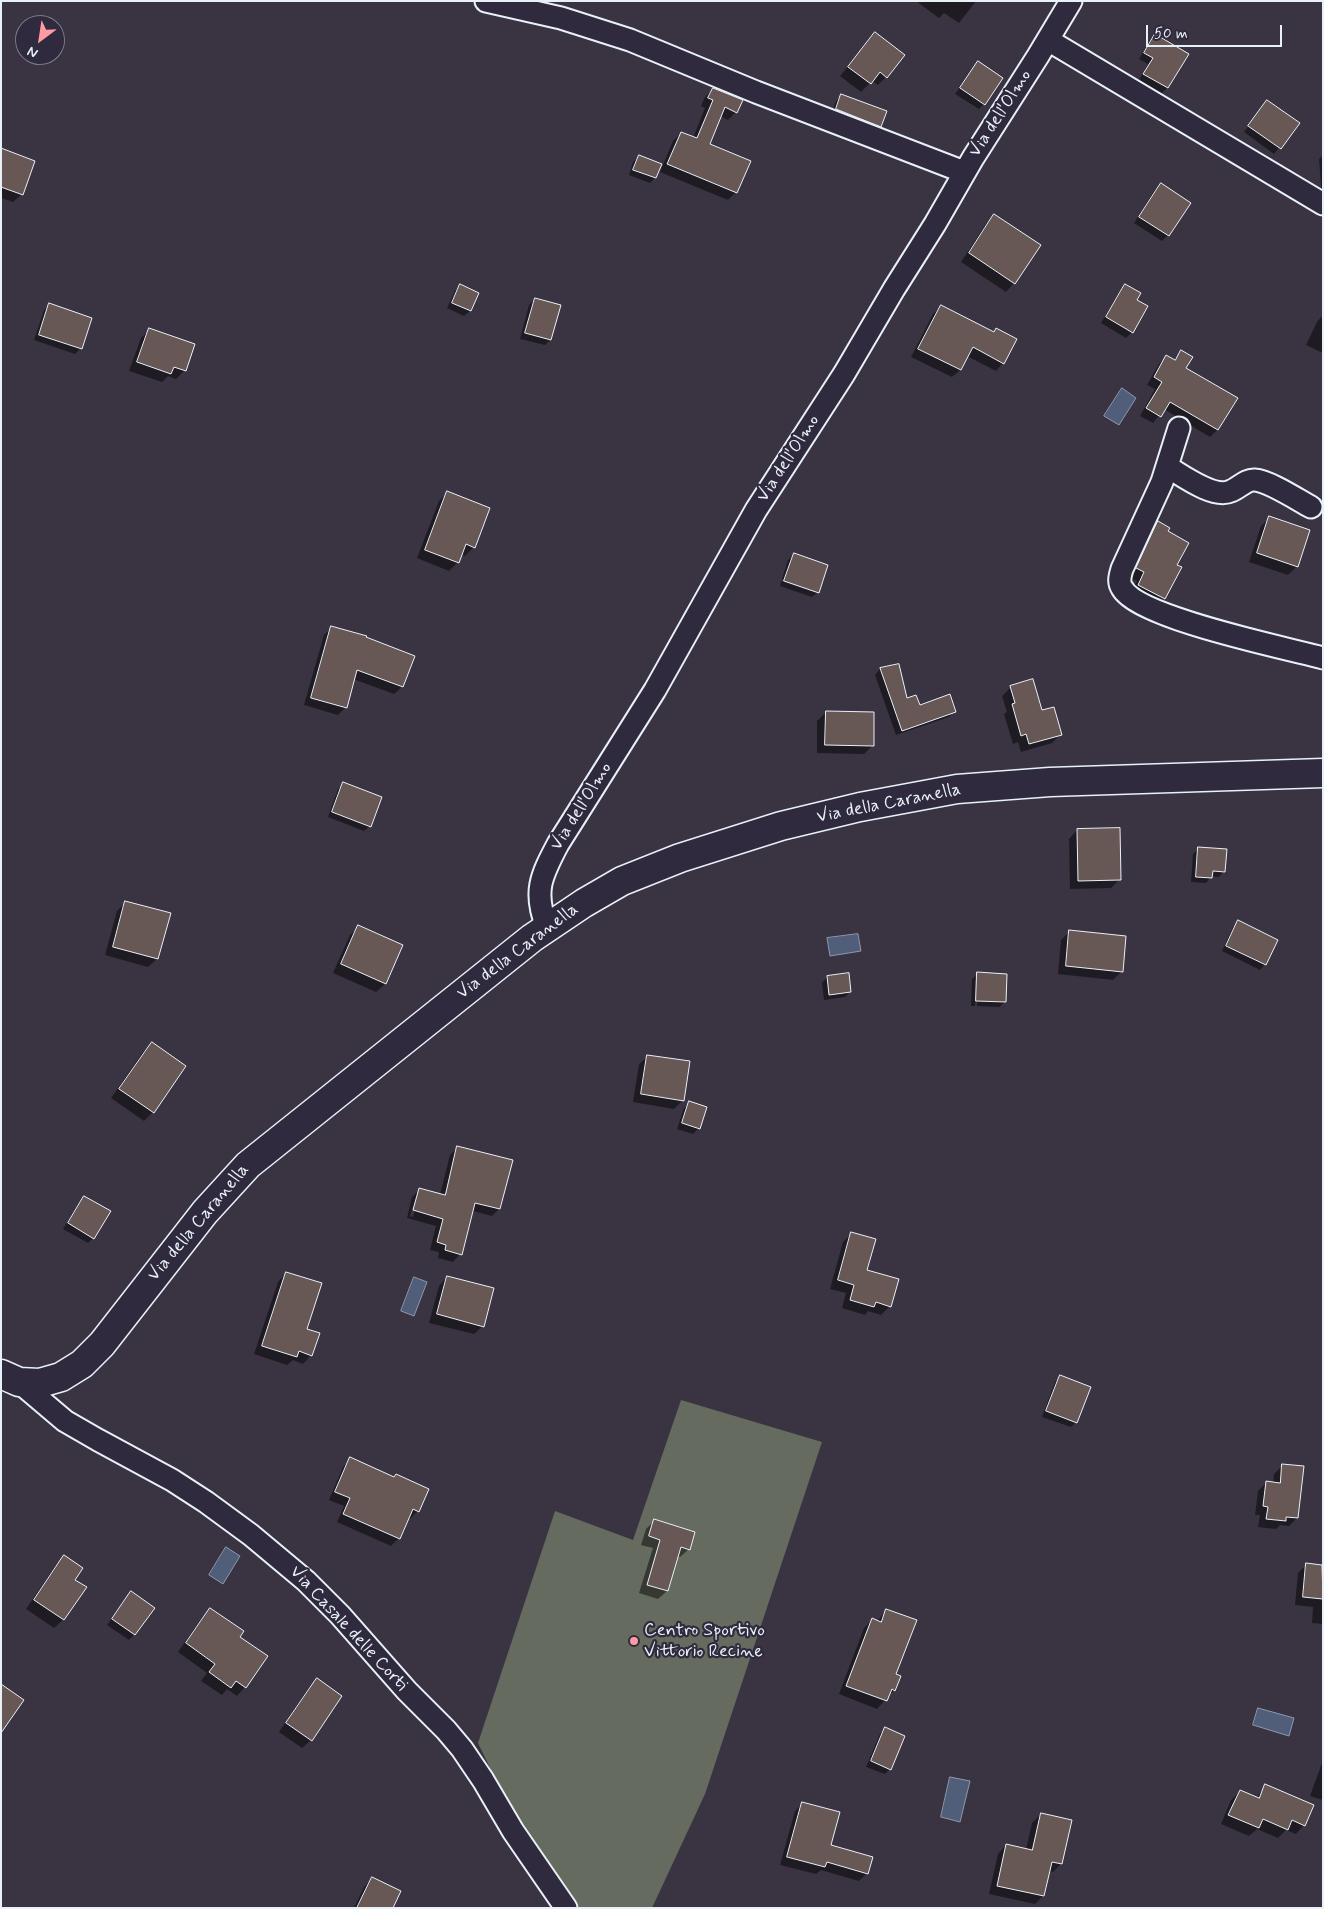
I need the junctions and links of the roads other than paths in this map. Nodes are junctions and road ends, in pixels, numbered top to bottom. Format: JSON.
{"nodes":[{"id":1,"x":486,"y":1,"type":"edge"},
{"id":2,"x":1071,"y":1,"type":"edge"},
{"id":3,"x":513,"y":4,"type":"edge"},
{"id":4,"x":1048,"y":40,"type":"junction"},
{"id":5,"x":964,"y":172,"type":"junction"},
{"id":6,"x":1323,"y":204,"type":"edge"},
{"id":7,"x":1179,"y":428,"type":"dead end"},
{"id":8,"x":1168,"y":467,"type":"junction"},
{"id":9,"x":1311,"y":507,"type":"dead end"},
{"id":10,"x":1323,"y":658,"type":"edge"},
{"id":11,"x":1323,"y":773,"type":"edge"},
{"id":12,"x":547,"y":927,"type":"junction"},
{"id":13,"x":10,"y":1378,"type":"edge"},
{"id":14,"x":566,"y":1908,"type":"edge"}],
"edges":[{"from":1,"to":3,"type":"street"},
{"from":2,"to":4,"type":"street","name":"Via dell'Olmo"},
{"from":3,"to":5,"type":"street"},
{"from":4,"to":5,"type":"street","name":"Via dell'Olmo"},
{"from":4,"to":6,"type":"street"},
{"from":5,"to":12,"type":"street","name":"Via dell'Olmo"},
{"from":7,"to":8,"type":"street"},
{"from":8,"to":9,"type":"street"},
{"from":8,"to":10,"type":"street"},
{"from":11,"to":12,"type":"main road","name":"Via della Caranella"},
{"from":12,"to":13,"type":"main road","name":"Via della Caranella"},
{"from":13,"to":14,"type":"street","name":"Via Casale delle Corti"}]}
